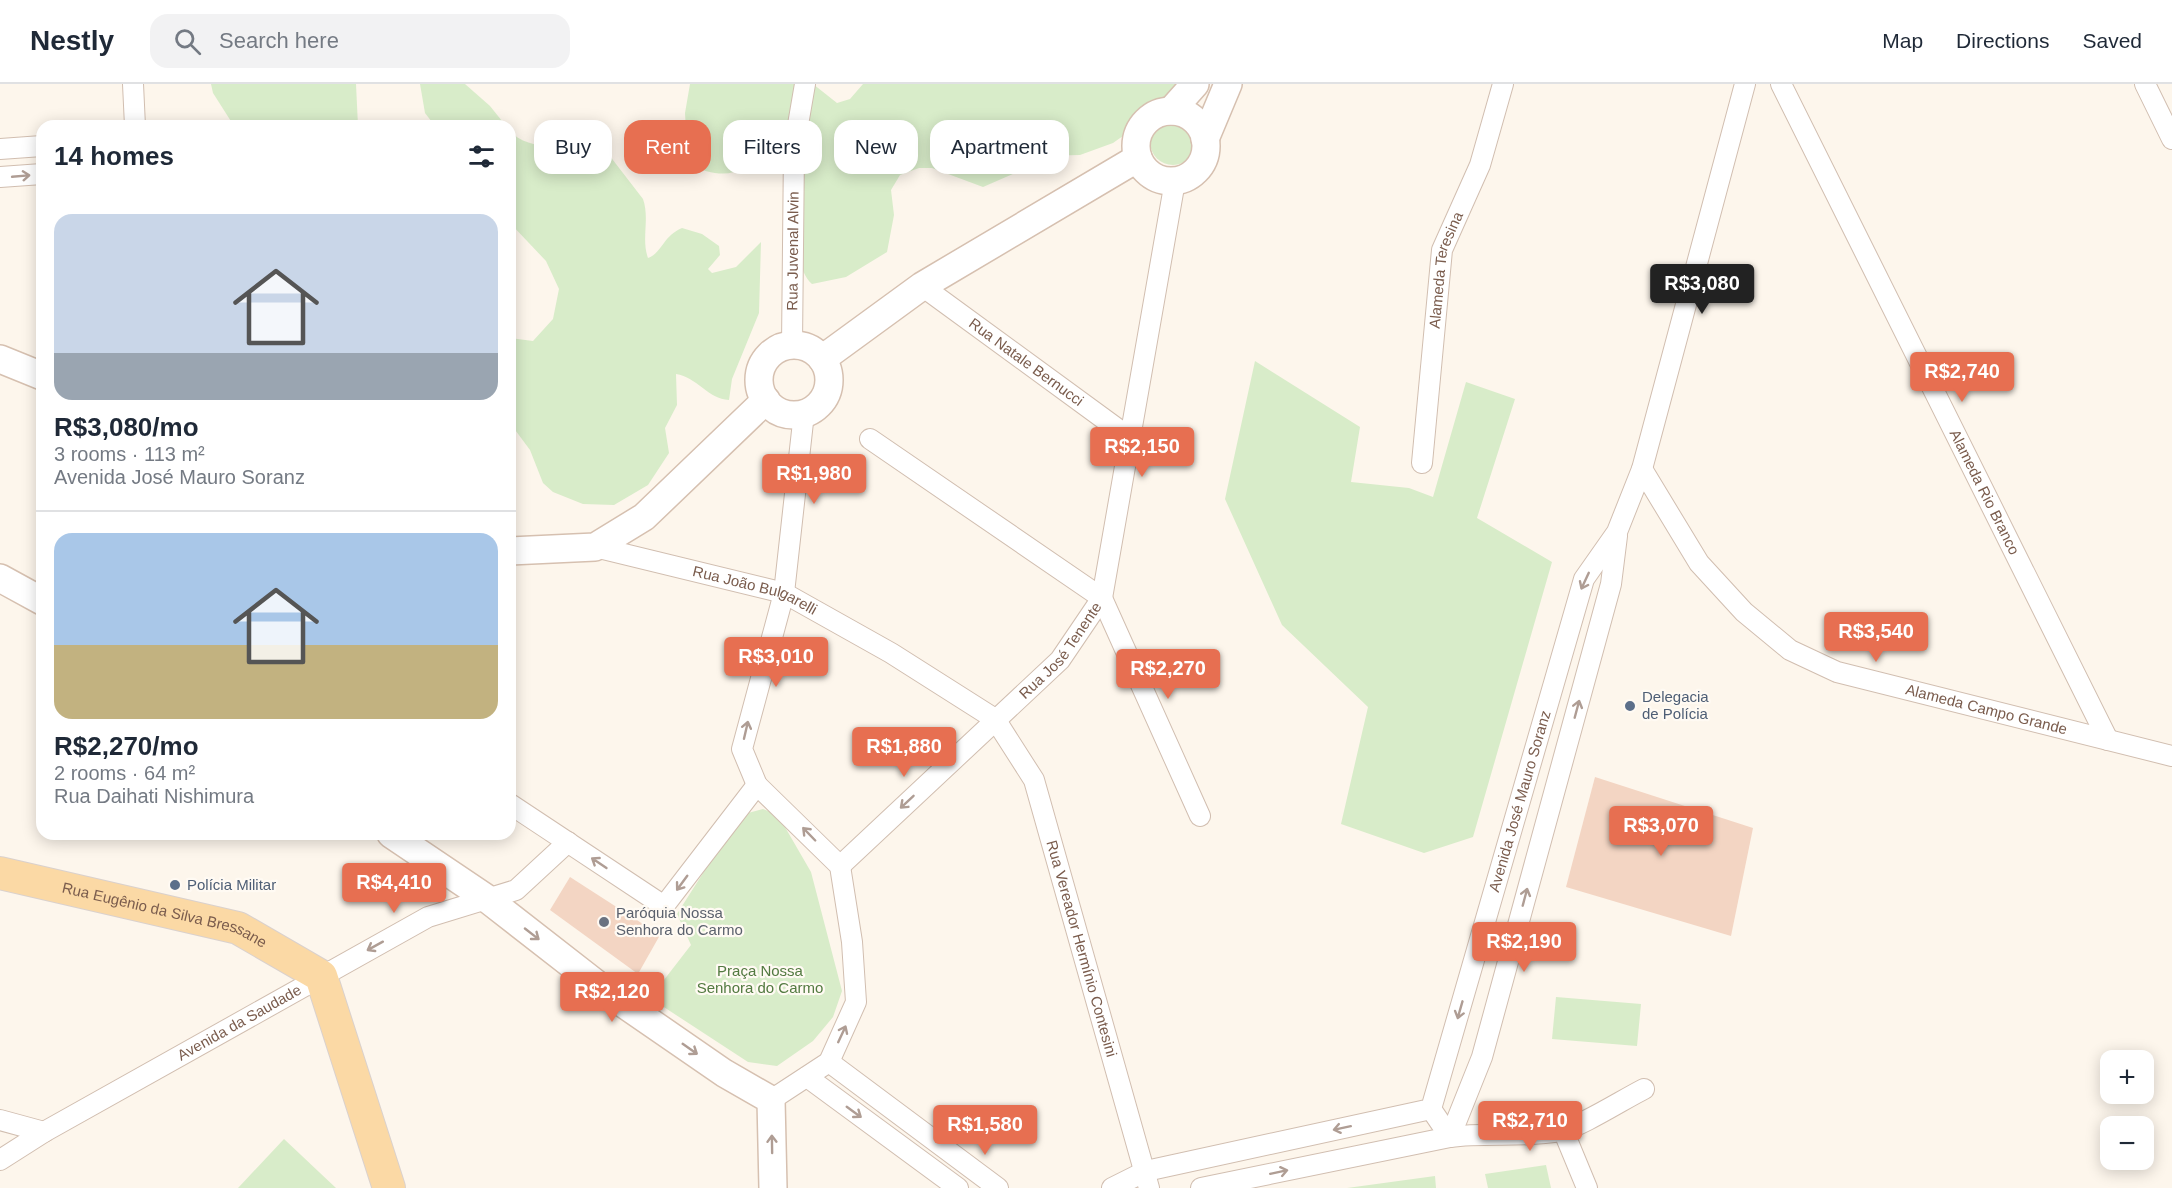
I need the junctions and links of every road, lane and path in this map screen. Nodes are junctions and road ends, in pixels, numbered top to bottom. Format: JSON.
{"nodes":[{"id":1,"x":133,"y":84,"type":"edge"},
{"id":2,"x":805,"y":84,"type":"edge"},
{"id":3,"x":1195,"y":84,"type":"edge"},
{"id":4,"x":1228,"y":84,"type":"edge"},
{"id":5,"x":1503,"y":84,"type":"edge"},
{"id":6,"x":1745,"y":84,"type":"edge"},
{"id":7,"x":1781,"y":84,"type":"edge"},
{"id":8,"x":2145,"y":84,"type":"edge"},
{"id":9,"x":1171,"y":111,"type":"junction"},
{"id":10,"x":135,"y":120,"type":"edge"},
{"id":11,"x":1205,"y":139,"type":"junction"},
{"id":12,"x":2172,"y":139,"type":"edge"},
{"id":13,"x":36,"y":146,"type":"edge"},
{"id":14,"x":0,"y":149,"type":"edge"},
{"id":15,"x":1138,"y":159,"type":"junction"},
{"id":16,"x":36,"y":174,"type":"edge"},
{"id":17,"x":0,"y":177,"type":"edge"},
{"id":18,"x":1175,"y":181,"type":"junction"},
{"id":19,"x":922,"y":286,"type":"junction"},
{"id":20,"x":792,"y":345,"type":"junction"},
{"id":21,"x":0,"y":359,"type":"edge"},
{"id":22,"x":822,"y":359,"type":"junction"},
{"id":23,"x":36,"y":374,"type":"edge"},
{"id":24,"x":766,"y":400,"type":"junction"},
{"id":25,"x":804,"y":413,"type":"junction"},
{"id":26,"x":1130,"y":438,"type":"junction"},
{"id":27,"x":870,"y":439,"type":"dead end"},
{"id":28,"x":1422,"y":464,"type":"dead end"},
{"id":29,"x":1642,"y":469,"type":"junction"},
{"id":30,"x":1617,"y":532,"type":"junction"},
{"id":31,"x":595,"y":548,"type":"junction"},
{"id":32,"x":516,"y":551,"type":"edge"},
{"id":33,"x":0,"y":578,"type":"edge"},
{"id":34,"x":784,"y":593,"type":"junction"},
{"id":35,"x":36,"y":596,"type":"edge"},
{"id":36,"x":1102,"y":598,"type":"junction"},
{"id":37,"x":995,"y":718,"type":"junction"},
{"id":38,"x":2108,"y":740,"type":"junction"},
{"id":39,"x":2172,"y":756,"type":"edge"},
{"id":40,"x":757,"y":785,"type":"junction"},
{"id":41,"x":516,"y":808,"type":"edge"},
{"id":42,"x":1200,"y":816,"type":"dead end"},
{"id":43,"x":400,"y":840,"type":"edge"},
{"id":44,"x":568,"y":842,"type":"junction"},
{"id":45,"x":840,"y":866,"type":"junction"},
{"id":46,"x":0,"y":873,"type":"edge"},
{"id":47,"x":486,"y":898,"type":"junction"},
{"id":48,"x":321,"y":976,"type":"junction"},
{"id":49,"x":829,"y":1062,"type":"junction"},
{"id":50,"x":807,"y":1077,"type":"junction"},
{"id":51,"x":1644,"y":1089,"type":"dead end"},
{"id":52,"x":771,"y":1100,"type":"junction"},
{"id":53,"x":1431,"y":1108,"type":"junction"},
{"id":54,"x":0,"y":1120,"type":"edge"},
{"id":55,"x":1563,"y":1130,"type":"junction"},
{"id":56,"x":44,"y":1132,"type":"junction"},
{"id":57,"x":1450,"y":1137,"type":"junction"},
{"id":58,"x":950,"y":1154,"type":"junction"},
{"id":59,"x":0,"y":1160,"type":"edge"},
{"id":60,"x":934,"y":1171,"type":"junction"},
{"id":61,"x":1148,"y":1180,"type":"edge"},
{"id":62,"x":389,"y":1188,"type":"edge"},
{"id":63,"x":773,"y":1188,"type":"edge"},
{"id":64,"x":958,"y":1188,"type":"edge"},
{"id":65,"x":998,"y":1188,"type":"edge"},
{"id":66,"x":1112,"y":1188,"type":"edge"},
{"id":67,"x":1201,"y":1188,"type":"edge"},
{"id":68,"x":1587,"y":1188,"type":"edge"}],
"edges":[{"from":1,"to":10,"type":"street"},
{"from":2,"to":20,"type":"street","name":"Rua Juvenal Alvin"},
{"from":3,"to":9,"type":"main road"},
{"from":4,"to":11,"type":"main road"},
{"from":5,"to":28,"type":"street","name":"Alameda Teresina"},
{"from":6,"to":29,"type":"street","name":"Avenida José Mauro Soranz"},
{"from":7,"to":38,"type":"street","name":"Alameda Rio Branco"},
{"from":8,"to":12,"type":"street"},
{"from":9,"to":11,"type":"main road"},
{"from":9,"to":15,"type":"main road"},
{"from":11,"to":18,"type":"main road"},
{"from":13,"to":14,"type":"street"},
{"from":15,"to":18,"type":"main road"},
{"from":15,"to":19,"type":"main road"},
{"from":17,"to":16,"type":"street","one_way":true},
{"from":18,"to":26,"type":"street","name":"Rua José Tenente"},
{"from":19,"to":22,"type":"main road"},
{"from":19,"to":26,"type":"street","name":"Rua Natale Bernucci"},
{"from":20,"to":22,"type":"main road"},
{"from":20,"to":24,"type":"main road"},
{"from":21,"to":23,"type":"main road"},
{"from":22,"to":25,"type":"main road"},
{"from":24,"to":25,"type":"main road"},
{"from":24,"to":31,"type":"main road"},
{"from":25,"to":34,"type":"street"},
{"from":26,"to":36,"type":"street","name":"Rua José Tenente"},
{"from":27,"to":36,"type":"street"},
{"from":29,"to":30,"type":"street","name":"Avenida José Mauro Soranz"},
{"from":29,"to":38,"type":"street","name":"Alameda Campo Grande"},
{"from":30,"to":53,"type":"street","name":"Avenida José Mauro Soranz","one_way":true},
{"from":57,"to":30,"type":"street","name":"Avenida José Mauro Soranz","one_way":true},
{"from":31,"to":32,"type":"main road"},
{"from":31,"to":34,"type":"street","name":"Rua João Bulgarelli"},
{"from":33,"to":35,"type":"main road"},
{"from":34,"to":37,"type":"street","name":"Rua João Bulgarelli"},
{"from":40,"to":34,"type":"street","one_way":true},
{"from":36,"to":37,"type":"street","name":"Rua José Tenente"},
{"from":36,"to":42,"type":"street"},
{"from":37,"to":45,"type":"street","name":"Rua José Tenente","one_way":true},
{"from":37,"to":61,"type":"street","name":"Rua Vereador Hermínio Contesini"},
{"from":38,"to":39,"type":"street","name":"Alameda Campo Grande"},
{"from":40,"to":44,"type":"street","one_way":true},
{"from":45,"to":40,"type":"street","one_way":true},
{"from":41,"to":44,"type":"street"},
{"from":43,"to":47,"type":"main road"},
{"from":44,"to":47,"type":"street","name":"Avenida da Saudade"},
{"from":49,"to":45,"type":"street","one_way":true},
{"from":46,"to":48,"type":"main road","name":"Rua Eugênio da Silva Bressane"},
{"from":47,"to":48,"type":"street","name":"Avenida da Saudade","one_way":true},
{"from":47,"to":52,"type":"main road","one_way":true},
{"from":48,"to":56,"type":"street","name":"Avenida da Saudade"},
{"from":48,"to":62,"type":"main road"},
{"from":49,"to":50,"type":"street"},
{"from":49,"to":58,"type":"street"},
{"from":50,"to":52,"type":"street"},
{"from":50,"to":60,"type":"street","one_way":true},
{"from":51,"to":55,"type":"street"},
{"from":63,"to":52,"type":"main road","one_way":true},
{"from":53,"to":57,"type":"street"},
{"from":53,"to":61,"type":"street","one_way":true},
{"from":54,"to":56,"type":"street"},
{"from":55,"to":57,"type":"street"},
{"from":55,"to":68,"type":"street"},
{"from":56,"to":59,"type":"street","name":"Avenida da Saudade"},
{"from":67,"to":57,"type":"street","one_way":true},
{"from":58,"to":60,"type":"street"},
{"from":58,"to":65,"type":"street"},
{"from":60,"to":64,"type":"street"},
{"from":61,"to":66,"type":"street"}]}
